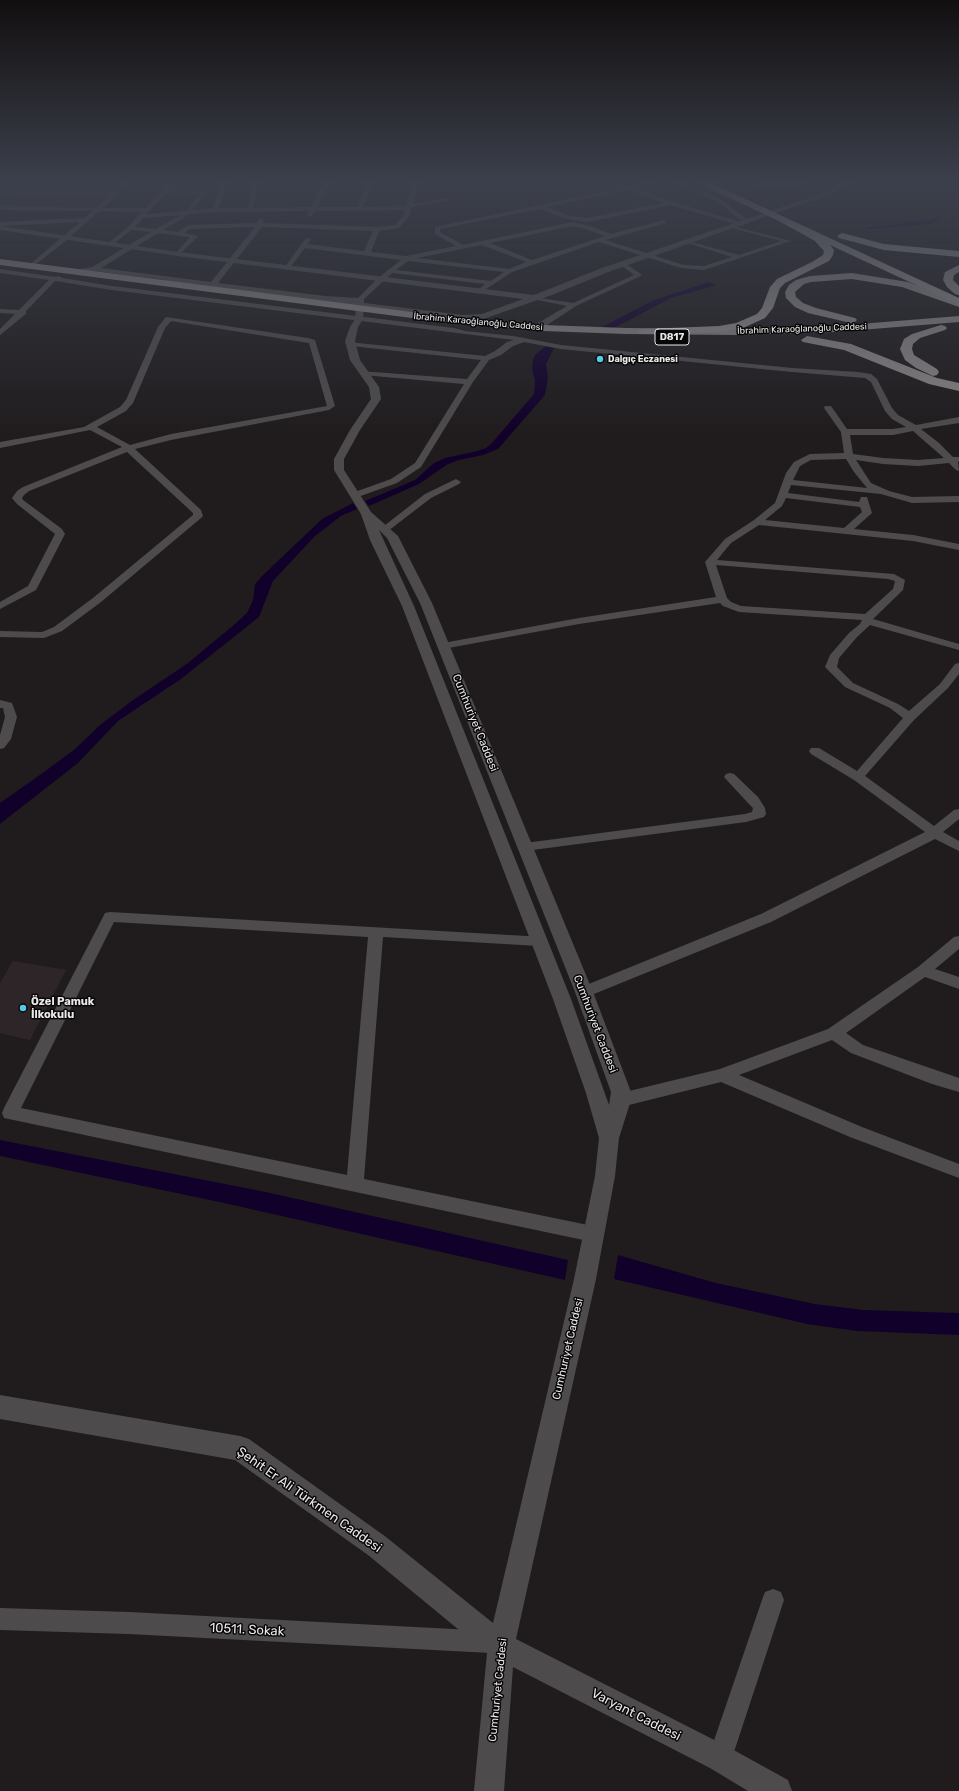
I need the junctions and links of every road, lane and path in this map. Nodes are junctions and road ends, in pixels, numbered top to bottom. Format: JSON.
{"nodes":[{"id":1,"x":0,"y":267,"type":"edge"},
{"id":2,"x":30,"y":267,"type":"edge"},
{"id":3,"x":98,"y":267,"type":"edge"},
{"id":4,"x":227,"y":267,"type":"edge"},
{"id":5,"x":276,"y":267,"type":"edge"},
{"id":6,"x":395,"y":267,"type":"edge"},
{"id":7,"x":475,"y":267,"type":"edge"},
{"id":8,"x":521,"y":267,"type":"edge"},
{"id":9,"x":616,"y":267,"type":"edge"},
{"id":10,"x":627,"y":267,"type":"edge"},
{"id":11,"x":685,"y":267,"type":"edge"},
{"id":12,"x":709,"y":267,"type":"edge"},
{"id":13,"x":811,"y":267,"type":"edge"},
{"id":14,"x":885,"y":267,"type":"edge"},
{"id":15,"x":895,"y":267,"type":"edge"},
{"id":16,"x":287,"y":268,"type":"joint"},
{"id":17,"x":959,"y":268,"type":"edge"},
{"id":18,"x":94,"y":269,"type":"junction"},
{"id":19,"x":0,"y":271,"type":"edge"},
{"id":20,"x":390,"y":271,"type":"junction"},
{"id":21,"x":510,"y":271,"type":"junction"},
{"id":22,"x":72,"y":272,"type":"junction"},
{"id":23,"x":380,"y":279,"type":"junction"},
{"id":24,"x":53,"y":280,"type":"junction"},
{"id":25,"x":214,"y":283,"type":"junction"},
{"id":26,"x":492,"y":283,"type":"junction"},
{"id":27,"x":480,"y":291,"type":"junction"},
{"id":28,"x":959,"y":292,"type":"edge"},
{"id":29,"x":959,"y":296,"type":"edge"},
{"id":30,"x":535,"y":298,"type":"junction"},
{"id":31,"x":959,"y":303,"type":"edge"},
{"id":32,"x":574,"y":305,"type":"junction"},
{"id":33,"x":354,"y":306,"type":"junction"},
{"id":34,"x":0,"y":310,"type":"edge"},
{"id":35,"x":23,"y":312,"type":"junction"},
{"id":36,"x":387,"y":315,"type":"junction"},
{"id":37,"x":479,"y":316,"type":"junction"},
{"id":38,"x":359,"y":319,"type":"junction"},
{"id":39,"x":958,"y":322,"type":"edge"},
{"id":40,"x":541,"y":325,"type":"junction"},
{"id":41,"x":574,"y":329,"type":"junction"},
{"id":42,"x":644,"y":332,"type":"junction"},
{"id":43,"x":0,"y":333,"type":"edge"},
{"id":44,"x":523,"y":336,"type":"junction"},
{"id":45,"x":690,"y":337,"type":"junction"},
{"id":46,"x":351,"y":344,"type":"junction"},
{"id":47,"x":486,"y":358,"type":"junction"},
{"id":48,"x":363,"y":373,"type":"junction"},
{"id":49,"x":959,"y":379,"type":"edge"},
{"id":50,"x":469,"y":382,"type":"junction"},
{"id":51,"x":959,"y":387,"type":"edge"},
{"id":52,"x":828,"y":408,"type":"dead end"},
{"id":53,"x":959,"y":420,"type":"edge"},
{"id":54,"x":90,"y":427,"type":"junction"},
{"id":55,"x":914,"y":428,"type":"junction"},
{"id":56,"x":845,"y":432,"type":"junction"},
{"id":57,"x":0,"y":445,"type":"edge"},
{"id":58,"x":128,"y":448,"type":"junction"},
{"id":59,"x":849,"y":456,"type":"junction"},
{"id":60,"x":955,"y":459,"type":"edge"},
{"id":61,"x":959,"y":468,"type":"edge"},
{"id":62,"x":456,"y":482,"type":"dead end"},
{"id":63,"x":788,"y":482,"type":"junction"},
{"id":64,"x":866,"y":488,"type":"junction"},
{"id":65,"x":354,"y":495,"type":"junction"},
{"id":66,"x":782,"y":495,"type":"junction"},
{"id":67,"x":959,"y":499,"type":"edge"},
{"id":68,"x":864,"y":506,"type":"junction"},
{"id":69,"x":367,"y":514,"type":"junction"},
{"id":70,"x":758,"y":522,"type":"junction"},
{"id":71,"x":385,"y":529,"type":"junction"},
{"id":72,"x":846,"y":531,"type":"junction"},
{"id":73,"x":959,"y":547,"type":"edge"},
{"id":74,"x":710,"y":562,"type":"junction"},
{"id":75,"x":722,"y":599,"type":"junction"},
{"id":76,"x":0,"y":606,"type":"edge"},
{"id":77,"x":868,"y":619,"type":"junction"},
{"id":78,"x":0,"y":634,"type":"edge"},
{"id":79,"x":443,"y":646,"type":"junction"},
{"id":80,"x":959,"y":647,"type":"edge"},
{"id":81,"x":959,"y":666,"type":"edge"},
{"id":82,"x":0,"y":704,"type":"edge"},
{"id":83,"x":910,"y":717,"type":"junction"},
{"id":84,"x":0,"y":745,"type":"edge"},
{"id":85,"x":815,"y":751,"type":"dead end"},
{"id":86,"x":730,"y":777,"type":"dead end"},
{"id":87,"x":858,"y":777,"type":"junction"},
{"id":88,"x":959,"y":813,"type":"edge"},
{"id":89,"x":936,"y":833,"type":"junction"},
{"id":90,"x":959,"y":846,"type":"edge"},
{"id":91,"x":525,"y":847,"type":"junction"},
{"id":92,"x":376,"y":932,"type":"junction"},
{"id":93,"x":539,"y":941,"type":"junction"},
{"id":94,"x":959,"y":941,"type":"edge"},
{"id":95,"x":923,"y":971,"type":"junction"},
{"id":96,"x":959,"y":983,"type":"edge"},
{"id":97,"x":584,"y":992,"type":"junction"},
{"id":98,"x":834,"y":1033,"type":"junction"},
{"id":99,"x":722,"y":1076,"type":"junction"},
{"id":100,"x":959,"y":1085,"type":"edge"},
{"id":101,"x":621,"y":1100,"type":"junction"},
{"id":102,"x":609,"y":1138,"type":"junction"},
{"id":103,"x":959,"y":1172,"type":"edge"},
{"id":104,"x":355,"y":1184,"type":"junction"},
{"id":105,"x":593,"y":1234,"type":"junction"},
{"id":106,"x":0,"y":1407,"type":"edge"},
{"id":107,"x":773,"y":1600,"type":"dead end"},
{"id":108,"x":0,"y":1619,"type":"edge"},
{"id":109,"x":497,"y":1644,"type":"junction"},
{"id":110,"x":720,"y":1758,"type":"junction"},
{"id":111,"x":489,"y":1791,"type":"edge"},
{"id":112,"x":778,"y":1791,"type":"edge"}],
"edges":[{"from":1,"to":33,"type":"highway","name":"İbrahim Karaoğlanoğlu Caddesi","number":"D817"},
{"from":2,"to":22,"type":"highway","name":"İbrahim Karaoğlanoğlu Caddesi","number":"D817"},
{"from":3,"to":18,"type":"street"},
{"from":4,"to":25,"type":"street"},
{"from":5,"to":16,"type":"street"},
{"from":6,"to":20,"type":"street"},
{"from":7,"to":21,"type":"street"},
{"from":8,"to":21,"type":"street"},
{"from":9,"to":30,"type":"street"},
{"from":10,"to":32,"type":"street"},
{"from":11,"to":12,"type":"street"},
{"from":13,"to":42,"type":"highway"},
{"from":14,"to":31,"type":"highway"},
{"from":15,"to":29,"type":"highway"},
{"from":16,"to":23,"type":"street"},
{"from":17,"to":28,"type":"highway"},
{"from":18,"to":22,"type":"street"},
{"from":18,"to":25,"type":"street"},
{"from":19,"to":24,"type":"street"},
{"from":20,"to":23,"type":"street"},
{"from":20,"to":26,"type":"street"},
{"from":21,"to":26,"type":"street"},
{"from":22,"to":33,"type":"highway","name":"İbrahim Karaoğlanoğlu Caddesi","number":"D817"},
{"from":23,"to":27,"type":"street"},
{"from":23,"to":33,"type":"street"},
{"from":24,"to":35,"type":"street"},
{"from":24,"to":38,"type":"street"},
{"from":25,"to":33,"type":"street"},
{"from":26,"to":27,"type":"street"},
{"from":27,"to":30,"type":"street"},
{"from":30,"to":32,"type":"street"},
{"from":30,"to":37,"type":"street"},
{"from":31,"to":39,"type":"highway"},
{"from":32,"to":40,"type":"street"},
{"from":33,"to":36,"type":"highway","name":"İbrahim Karaoğlanoğlu Caddesi","number":"D817"},
{"from":33,"to":37,"type":"street"},
{"from":33,"to":38,"type":"street"},
{"from":34,"to":35,"type":"street"},
{"from":35,"to":43,"type":"street"},
{"from":36,"to":41,"type":"highway","name":"İbrahim Karaoğlanoğlu Caddesi","number":"D817"},
{"from":36,"to":44,"type":"highway","name":"İbrahim Karaoğlanoğlu Caddesi","number":"D817"},
{"from":37,"to":40,"type":"highway"},
{"from":38,"to":44,"type":"street"},
{"from":38,"to":46,"type":"street"},
{"from":39,"to":42,"type":"highway","name":"İbrahim Karaoğlanoğlu Caddesi","number":"D817"},
{"from":39,"to":45,"type":"highway","name":"İbrahim Karaoğlanoğlu Caddesi","number":"D817"},
{"from":39,"to":49,"type":"highway"},
{"from":40,"to":41,"type":"highway"},
{"from":41,"to":42,"type":"highway","name":"İbrahim Karaoğlanoğlu Caddesi","number":"D817"},
{"from":44,"to":45,"type":"highway","name":"İbrahim Karaoğlanoğlu Caddesi","number":"D817"},
{"from":44,"to":47,"type":"street"},
{"from":44,"to":55,"type":"street"},
{"from":45,"to":51,"type":"highway"},
{"from":46,"to":47,"type":"street"},
{"from":46,"to":48,"type":"street","name":"Cumhuriyet Caddesi"},
{"from":47,"to":50,"type":"street"},
{"from":48,"to":50,"type":"street"},
{"from":48,"to":65,"type":"street","name":"Cumhuriyet Caddesi"},
{"from":50,"to":65,"type":"street"},
{"from":52,"to":56,"type":"street"},
{"from":53,"to":55,"type":"street"},
{"from":54,"to":57,"type":"street"},
{"from":54,"to":58,"type":"street"},
{"from":54,"to":58,"type":"street"},
{"from":55,"to":56,"type":"street"},
{"from":55,"to":60,"type":"street"},
{"from":56,"to":59,"type":"street"},
{"from":58,"to":76,"type":"street"},
{"from":58,"to":78,"type":"street"},
{"from":59,"to":60,"type":"street"},
{"from":59,"to":63,"type":"street"},
{"from":59,"to":64,"type":"street"},
{"from":60,"to":61,"type":"street"},
{"from":62,"to":71,"type":"street"},
{"from":63,"to":64,"type":"street"},
{"from":63,"to":66,"type":"street"},
{"from":64,"to":67,"type":"street"},
{"from":64,"to":68,"type":"street"},
{"from":65,"to":69,"type":"street","name":"Cumhuriyet Caddesi"},
{"from":66,"to":68,"type":"street"},
{"from":66,"to":70,"type":"street"},
{"from":68,"to":72,"type":"street"},
{"from":69,"to":71,"type":"street","name":"Cumhuriyet Caddesi"},
{"from":69,"to":93,"type":"street"},
{"from":70,"to":72,"type":"street"},
{"from":70,"to":74,"type":"street"},
{"from":71,"to":79,"type":"street","name":"Cumhuriyet Caddesi"},
{"from":72,"to":73,"type":"street"},
{"from":74,"to":75,"type":"street"},
{"from":74,"to":77,"type":"street"},
{"from":75,"to":77,"type":"street"},
{"from":75,"to":79,"type":"street"},
{"from":77,"to":80,"type":"street"},
{"from":77,"to":83,"type":"street"},
{"from":79,"to":91,"type":"street","name":"Cumhuriyet Caddesi"},
{"from":81,"to":83,"type":"street"},
{"from":82,"to":84,"type":"street"},
{"from":83,"to":87,"type":"street"},
{"from":85,"to":87,"type":"street"},
{"from":86,"to":91,"type":"street"},
{"from":87,"to":89,"type":"street"},
{"from":88,"to":89,"type":"street"},
{"from":89,"to":90,"type":"street"},
{"from":89,"to":97,"type":"street"},
{"from":91,"to":97,"type":"street","name":"Cumhuriyet Caddesi"},
{"from":92,"to":93,"type":"street"},
{"from":92,"to":104,"type":"street"},
{"from":92,"to":104,"type":"street"},
{"from":93,"to":102,"type":"street"},
{"from":94,"to":95,"type":"street"},
{"from":95,"to":96,"type":"street"},
{"from":95,"to":98,"type":"street"},
{"from":97,"to":101,"type":"street","name":"Cumhuriyet Caddesi"},
{"from":98,"to":99,"type":"street"},
{"from":98,"to":100,"type":"street"},
{"from":99,"to":101,"type":"street"},
{"from":99,"to":103,"type":"street"},
{"from":101,"to":102,"type":"street","name":"Cumhuriyet Caddesi"},
{"from":102,"to":105,"type":"street","name":"Cumhuriyet Caddesi"},
{"from":104,"to":105,"type":"street"},
{"from":105,"to":109,"type":"street","name":"Cumhuriyet Caddesi"},
{"from":106,"to":109,"type":"street","name":"Şehit Er Ali Türkmen Caddesi"},
{"from":107,"to":110,"type":"street"},
{"from":108,"to":109,"type":"street","name":"10511. Sokak"},
{"from":109,"to":110,"type":"street","name":"Varyant Caddesi"},
{"from":109,"to":111,"type":"street","name":"Cumhuriyet Caddesi"},
{"from":110,"to":112,"type":"street","name":"Varyant Caddesi"}]}
